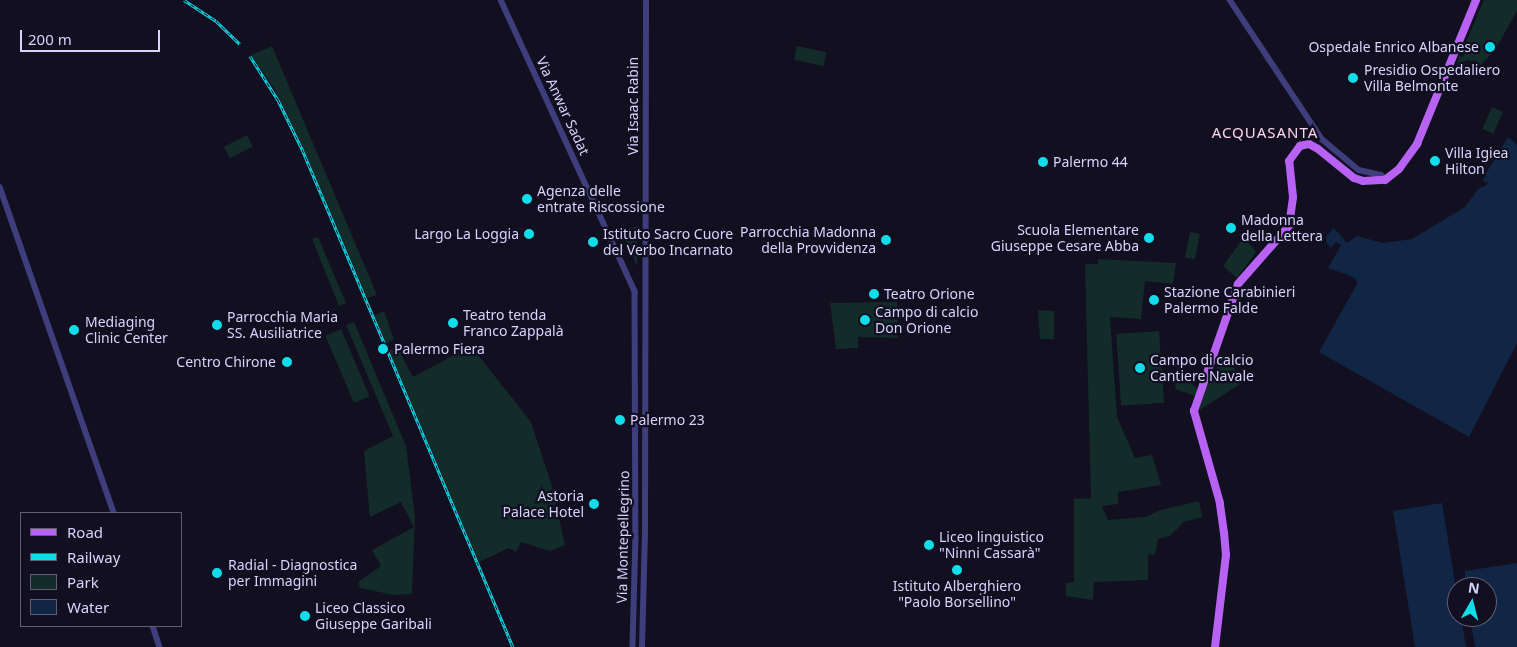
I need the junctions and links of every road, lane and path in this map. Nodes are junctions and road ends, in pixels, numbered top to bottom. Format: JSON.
{"nodes":[{"id":1,"x":501,"y":0,"type":"edge"},
{"id":2,"x":646,"y":0,"type":"edge"},
{"id":3,"x":1230,"y":0,"type":"edge"},
{"id":4,"x":1476,"y":0,"type":"edge"},
{"id":5,"x":1385,"y":180,"type":"junction"},
{"id":6,"x":0,"y":187,"type":"edge"},
{"id":7,"x":645,"y":212,"type":"joint"},
{"id":8,"x":635,"y":292,"type":"joint"},
{"id":9,"x":636,"y":426,"type":"junction"},
{"id":10,"x":645,"y":426,"type":"junction"},
{"id":11,"x":114,"y":512,"type":"edge"},
{"id":12,"x":153,"y":627,"type":"edge"},
{"id":13,"x":160,"y":647,"type":"edge"},
{"id":14,"x":633,"y":647,"type":"edge"},
{"id":15,"x":642,"y":647,"type":"edge"},
{"id":16,"x":1215,"y":647,"type":"edge"}],
"edges":[{"from":1,"to":8,"type":"street","name":"Via Anwar Sadat"},
{"from":2,"to":7,"type":"street","name":"Via Isaac Rabin"},
{"from":3,"to":5,"type":"street"},
{"from":4,"to":5,"type":"main road"},
{"from":5,"to":16,"type":"main road"},
{"from":6,"to":11,"type":"street"},
{"from":7,"to":10,"type":"street","name":"Via Montepellegrino"},
{"from":8,"to":9,"type":"street","name":"Via Montepellegrino"},
{"from":9,"to":10,"type":"street"},
{"from":9,"to":14,"type":"street","name":"Via Montepellegrino"},
{"from":10,"to":15,"type":"street","name":"Via Montepellegrino"},
{"from":12,"to":13,"type":"street"}]}
